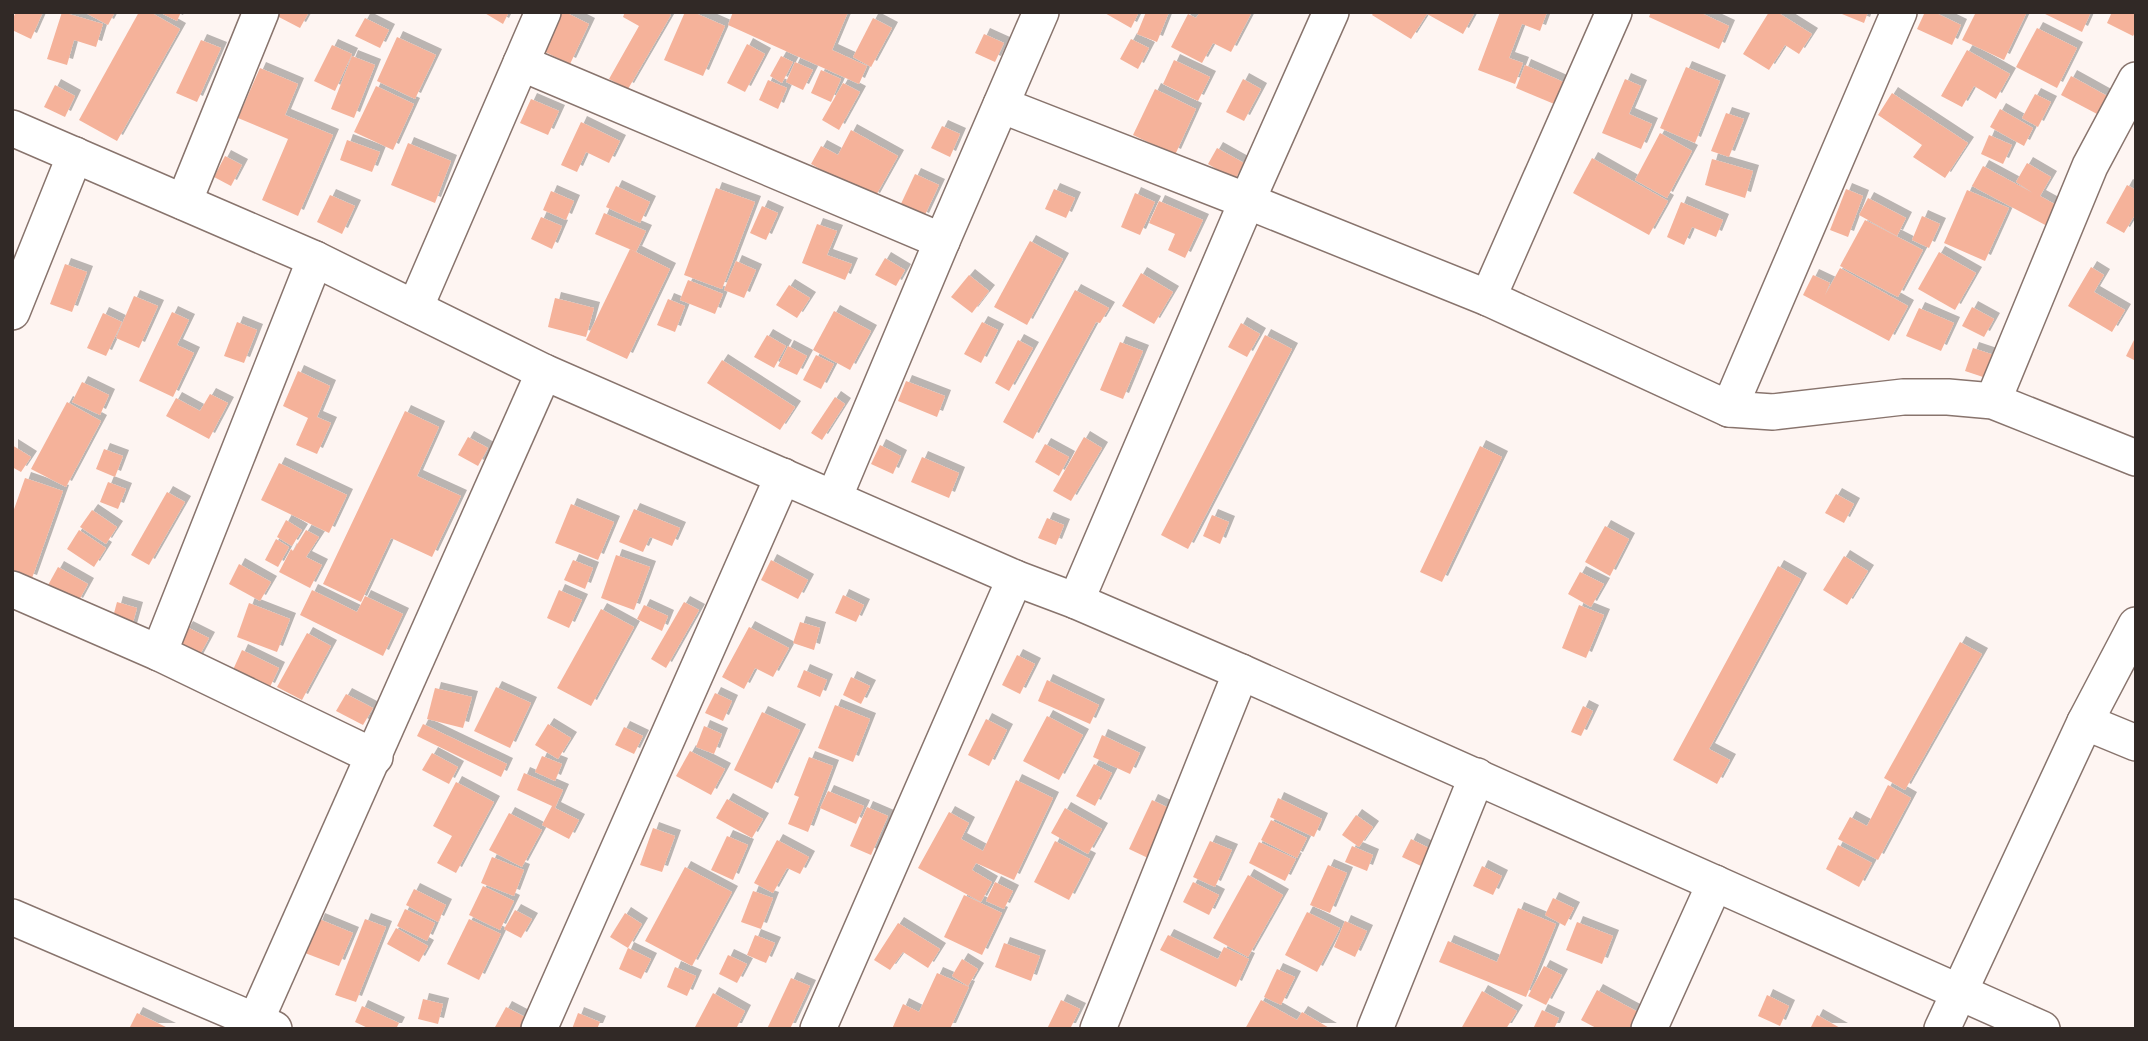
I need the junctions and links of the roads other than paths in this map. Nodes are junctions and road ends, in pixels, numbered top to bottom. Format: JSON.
{"nodes":[{"id":1,"x":261,"y":12,"type":"edge"},
{"id":2,"x":542,"y":12,"type":"edge"},
{"id":3,"x":1331,"y":12,"type":"edge"},
{"id":4,"x":1614,"y":12,"type":"edge"},
{"id":5,"x":1899,"y":12,"type":"edge"},
{"id":6,"x":1028,"y":17,"type":"edge"},
{"id":7,"x":521,"y":63,"type":"junction"},
{"id":8,"x":2136,"y":80,"type":"edge"},
{"id":9,"x":1001,"y":105,"type":"junction"},
{"id":10,"x":12,"y":128,"type":"edge"},
{"id":11,"x":75,"y":155,"type":"junction"},
{"id":12,"x":1247,"y":201,"type":"junction"},
{"id":13,"x":184,"y":202,"type":"junction"},
{"id":14,"x":942,"y":241,"type":"junction"},
{"id":15,"x":315,"y":259,"type":"junction"},
{"id":16,"x":1488,"y":298,"type":"junction"},
{"id":17,"x":415,"y":307,"type":"junction"},
{"id":18,"x":12,"y":312,"type":"edge"},
{"id":19,"x":544,"y":372,"type":"junction"},
{"id":20,"x":1993,"y":401,"type":"junction"},
{"id":21,"x":1729,"y":409,"type":"junction"},
{"id":22,"x":2136,"y":458,"type":"edge"},
{"id":23,"x":783,"y":476,"type":"junction"},
{"id":24,"x":834,"y":498,"type":"junction"},
{"id":25,"x":1015,"y":578,"type":"junction"},
{"id":26,"x":12,"y":589,"type":"edge"},
{"id":27,"x":1076,"y":601,"type":"junction"},
{"id":28,"x":2136,"y":625,"type":"edge"},
{"id":29,"x":159,"y":653,"type":"junction"},
{"id":30,"x":1241,"y":672,"type":"junction"},
{"id":31,"x":2085,"y":722,"type":"junction"},
{"id":32,"x":2136,"y":743,"type":"edge"},
{"id":33,"x":375,"y":757,"type":"junction"},
{"id":34,"x":1477,"y":776,"type":"junction"},
{"id":35,"x":1715,"y":883,"type":"junction"},
{"id":36,"x":12,"y":917,"type":"edge"},
{"id":37,"x":1959,"y":992,"type":"junction"},
{"id":38,"x":261,"y":1026,"type":"edge"},
{"id":39,"x":539,"y":1029,"type":"edge"},
{"id":40,"x":818,"y":1029,"type":"edge"},
{"id":41,"x":1098,"y":1029,"type":"edge"},
{"id":42,"x":1376,"y":1029,"type":"edge"},
{"id":43,"x":1649,"y":1029,"type":"edge"},
{"id":44,"x":1942,"y":1029,"type":"edge"},
{"id":45,"x":2042,"y":1029,"type":"edge"}],
"edges":[{"from":1,"to":13,"type":"street"},
{"from":2,"to":7,"type":"street"},
{"from":3,"to":12,"type":"street"},
{"from":4,"to":16,"type":"street"},
{"from":5,"to":21,"type":"street"},
{"from":6,"to":9,"type":"street"},
{"from":7,"to":14,"type":"street"},
{"from":7,"to":17,"type":"street"},
{"from":8,"to":20,"type":"street"},
{"from":9,"to":12,"type":"street"},
{"from":9,"to":14,"type":"street"},
{"from":10,"to":11,"type":"street"},
{"from":11,"to":13,"type":"street"},
{"from":11,"to":18,"type":"street"},
{"from":12,"to":16,"type":"street"},
{"from":12,"to":27,"type":"street"},
{"from":13,"to":15,"type":"street"},
{"from":14,"to":24,"type":"street"},
{"from":15,"to":17,"type":"street"},
{"from":15,"to":29,"type":"street"},
{"from":16,"to":21,"type":"street"},
{"from":17,"to":19,"type":"street"},
{"from":19,"to":23,"type":"street"},
{"from":19,"to":33,"type":"street"},
{"from":20,"to":21,"type":"street"},
{"from":20,"to":22,"type":"street"},
{"from":23,"to":24,"type":"street"},
{"from":23,"to":39,"type":"street"},
{"from":24,"to":25,"type":"street"},
{"from":25,"to":27,"type":"street"},
{"from":25,"to":40,"type":"street"},
{"from":26,"to":29,"type":"street"},
{"from":27,"to":30,"type":"street"},
{"from":28,"to":31,"type":"street"},
{"from":29,"to":33,"type":"street"},
{"from":30,"to":34,"type":"street"},
{"from":30,"to":41,"type":"street"},
{"from":31,"to":32,"type":"street"},
{"from":31,"to":37,"type":"street"},
{"from":33,"to":38,"type":"street"},
{"from":34,"to":35,"type":"street"},
{"from":34,"to":42,"type":"street"},
{"from":35,"to":37,"type":"street"},
{"from":35,"to":43,"type":"street"},
{"from":36,"to":38,"type":"street"},
{"from":37,"to":44,"type":"street"},
{"from":37,"to":45,"type":"street"}]}
